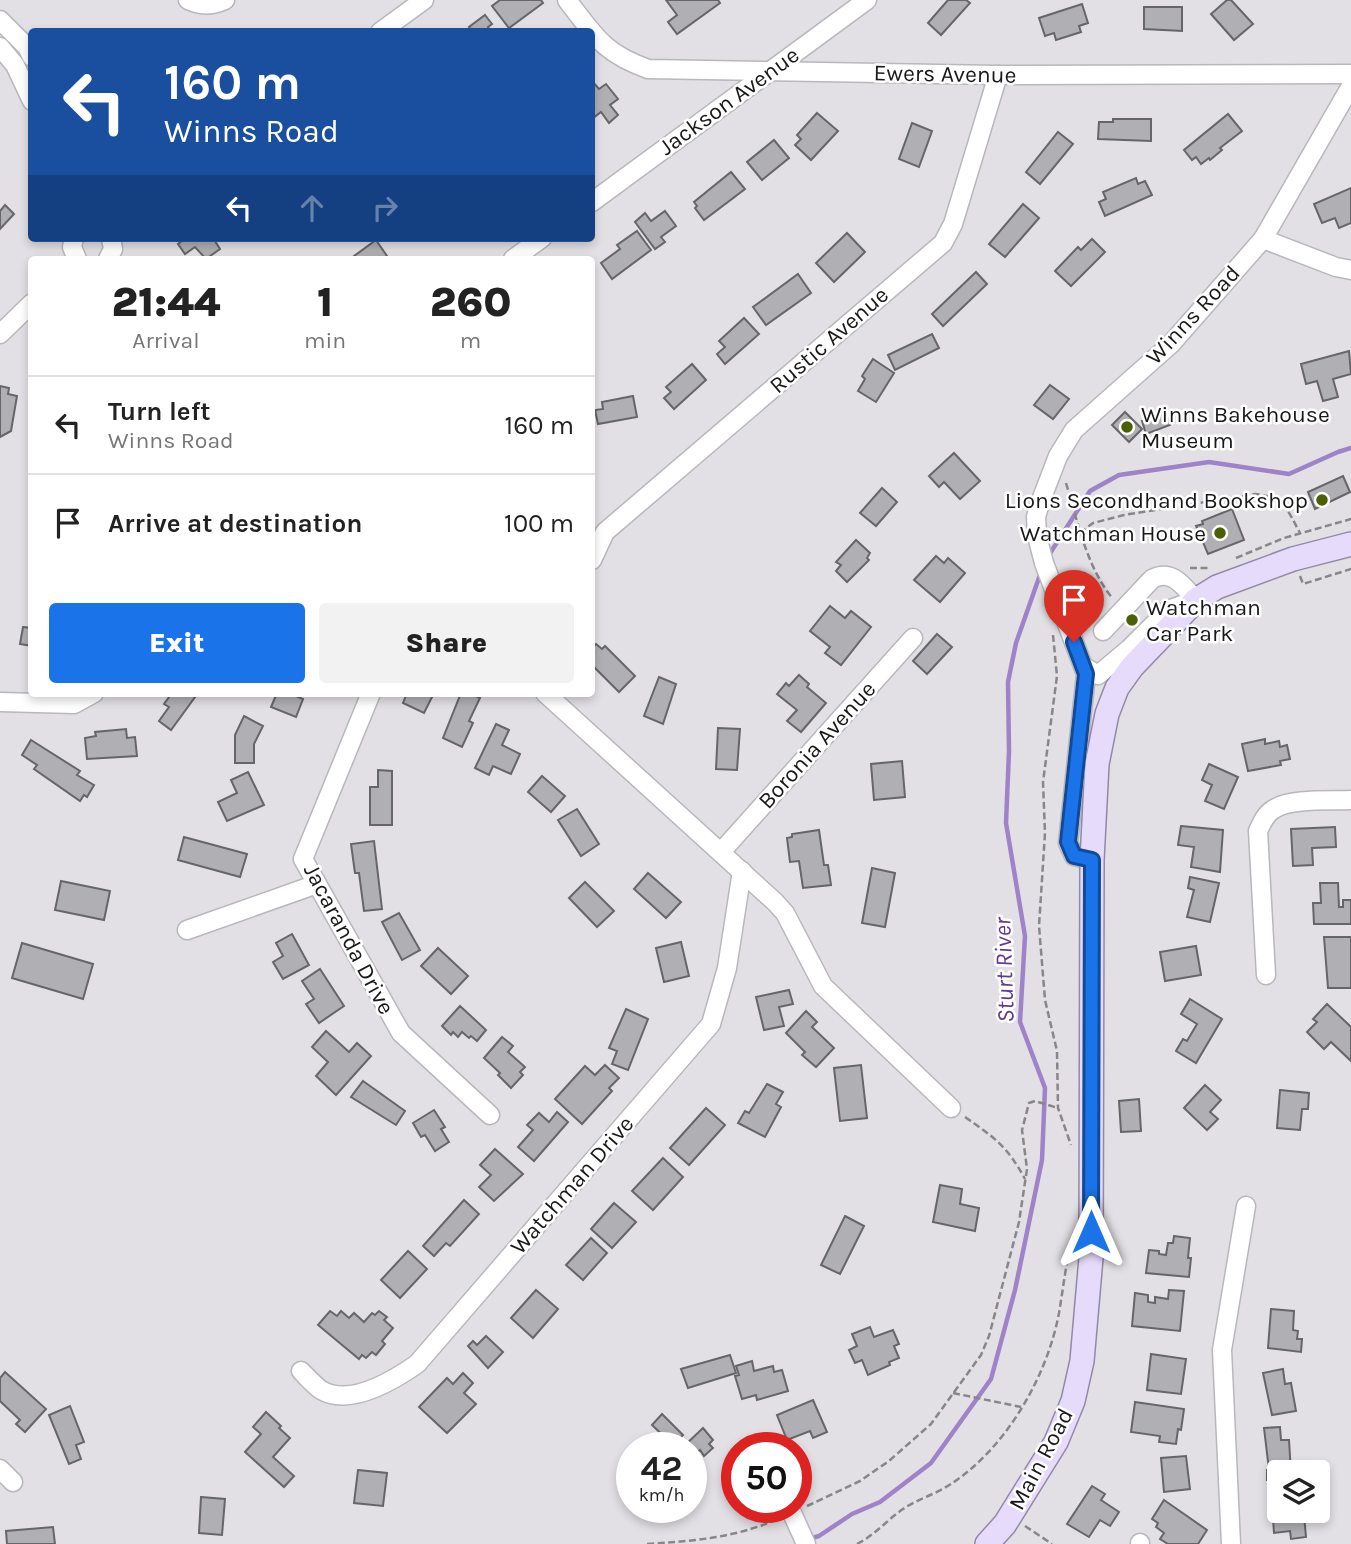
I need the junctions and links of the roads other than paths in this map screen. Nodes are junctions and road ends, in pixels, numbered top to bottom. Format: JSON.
{"nodes":[{"id":1,"x":188,"y":0,"type":"edge"},
{"id":2,"x":225,"y":0,"type":"edge"},
{"id":3,"x":424,"y":0,"type":"edge"},
{"id":4,"x":567,"y":0,"type":"edge"},
{"id":5,"x":867,"y":0,"type":"edge"},
{"id":6,"x":0,"y":20,"type":"edge"},
{"id":7,"x":386,"y":28,"type":"edge"},
{"id":8,"x":589,"y":28,"type":"edge"},
{"id":9,"x":595,"y":36,"type":"edge"},
{"id":10,"x":0,"y":47,"type":"edge"},
{"id":11,"x":28,"y":49,"type":"edge"},
{"id":12,"x":771,"y":71,"type":"junction"},
{"id":13,"x":1351,"y":74,"type":"edge"},
{"id":14,"x":998,"y":75,"type":"junction"},
{"id":15,"x":1351,"y":86,"type":"edge"},
{"id":16,"x":28,"y":93,"type":"edge"},
{"id":17,"x":595,"y":200,"type":"edge"},
{"id":18,"x":1263,"y":239,"type":"junction"},
{"id":19,"x":536,"y":242,"type":"edge"},
{"id":20,"x":517,"y":256,"type":"edge"},
{"id":21,"x":1351,"y":270,"type":"edge"},
{"id":22,"x":28,"y":307,"type":"edge"},
{"id":23,"x":0,"y":334,"type":"edge"},
{"id":24,"x":1351,"y":544,"type":"edge"},
{"id":25,"x":595,"y":554,"type":"edge"},
{"id":26,"x":1196,"y":600,"type":"junction"},
{"id":27,"x":1103,"y":631,"type":"dead end"},
{"id":28,"x":913,"y":638,"type":"dead end"},
{"id":29,"x":1083,"y":666,"type":"junction"},
{"id":30,"x":87,"y":697,"type":"edge"},
{"id":31,"x":369,"y":697,"type":"edge"},
{"id":32,"x":549,"y":697,"type":"edge"},
{"id":33,"x":0,"y":702,"type":"edge"},
{"id":34,"x":1351,"y":800,"type":"edge"},
{"id":35,"x":721,"y":852,"type":"junction"},
{"id":36,"x":1092,"y":860,"type":"junction"},
{"id":37,"x":742,"y":871,"type":"junction"},
{"id":38,"x":317,"y":884,"type":"junction"},
{"id":39,"x":187,"y":930,"type":"dead end"},
{"id":40,"x":1266,"y":975,"type":"dead end"},
{"id":41,"x":951,"y":1108,"type":"road end"},
{"id":42,"x":490,"y":1115,"type":"dead end"},
{"id":43,"x":1245,"y":1206,"type":"dead end"},
{"id":44,"x":301,"y":1371,"type":"dead end"},
{"id":45,"x":0,"y":1469,"type":"edge"},
{"id":46,"x":13,"y":1482,"type":"dead end"},
{"id":47,"x":987,"y":1544,"type":"edge"},
{"id":48,"x":1231,"y":1544,"type":"edge"}],
"edges":[{"from":1,"to":2,"type":"street"},
{"from":3,"to":7,"type":"street"},
{"from":4,"to":8,"type":"street","name":"Ewers Avenue"},
{"from":5,"to":12,"type":"street","name":"Jackson Avenue"},
{"from":6,"to":11,"type":"street"},
{"from":9,"to":12,"type":"street","name":"Ewers Avenue"},
{"from":10,"to":16,"type":"street"},
{"from":12,"to":14,"type":"street","name":"Ewers Avenue"},
{"from":12,"to":17,"type":"street","name":"Jackson Avenue"},
{"from":13,"to":14,"type":"street","name":"Ewers Avenue"},
{"from":14,"to":25,"type":"street","name":"Rustic Avenue"},
{"from":15,"to":18,"type":"street","name":"Winns Road"},
{"from":18,"to":21,"type":"street"},
{"from":18,"to":29,"type":"street","name":"Winns Road"},
{"from":19,"to":20,"type":"street"},
{"from":22,"to":23,"type":"street"},
{"from":24,"to":26,"type":"main road","name":"Main Road"},
{"from":26,"to":27,"type":"street"},
{"from":26,"to":29,"type":"street"},
{"from":26,"to":36,"type":"main road","name":"Main Road"},
{"from":28,"to":35,"type":"street","name":"Boronia Avenue"},
{"from":29,"to":36,"type":"street"},
{"from":30,"to":33,"type":"street"},
{"from":31,"to":38,"type":"street","name":"Jacaranda Drive"},
{"from":32,"to":35,"type":"street"},
{"from":34,"to":40,"type":"street"},
{"from":35,"to":37,"type":"street"},
{"from":36,"to":47,"type":"main road","name":"Main Road"},
{"from":37,"to":41,"type":"street"},
{"from":37,"to":44,"type":"street","name":"Watchman Drive"},
{"from":38,"to":39,"type":"street"},
{"from":38,"to":42,"type":"street","name":"Jacaranda Drive"},
{"from":43,"to":48,"type":"street"},
{"from":45,"to":46,"type":"street"}]}
